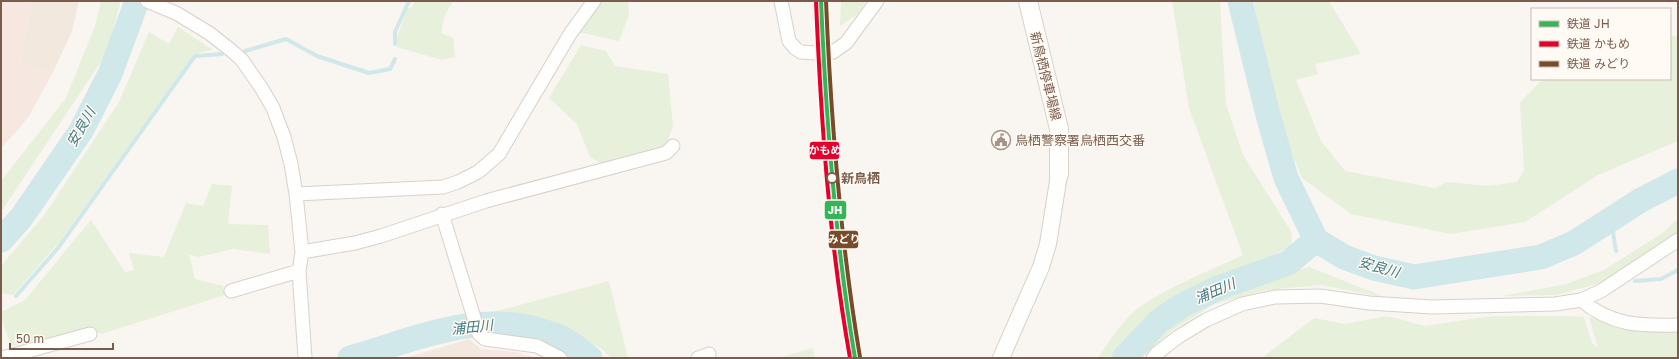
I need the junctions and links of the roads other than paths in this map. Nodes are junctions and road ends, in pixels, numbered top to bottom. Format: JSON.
{"nodes":[{"id":1,"x":147,"y":1,"type":"edge"},
{"id":2,"x":594,"y":1,"type":"edge"},
{"id":3,"x":781,"y":1,"type":"edge"},
{"id":4,"x":877,"y":1,"type":"edge"},
{"id":5,"x":1028,"y":1,"type":"edge"},
{"id":6,"x":673,"y":146,"type":"dead end"},
{"id":7,"x":1059,"y":175,"type":"joint"},
{"id":8,"x":296,"y":194,"type":"junction"},
{"id":9,"x":442,"y":214,"type":"junction"},
{"id":10,"x":1678,"y":240,"type":"edge"},
{"id":11,"x":302,"y":252,"type":"junction"},
{"id":12,"x":299,"y":271,"type":"junction"},
{"id":13,"x":231,"y":291,"type":"dead end"},
{"id":14,"x":1581,"y":300,"type":"junction"},
{"id":15,"x":1678,"y":325,"type":"edge"},
{"id":16,"x":90,"y":334,"type":"dead end"},
{"id":17,"x":2,"y":358,"type":"edge"},
{"id":18,"x":305,"y":358,"type":"edge"},
{"id":19,"x":560,"y":358,"type":"edge"},
{"id":20,"x":1001,"y":358,"type":"edge"},
{"id":21,"x":1153,"y":358,"type":"edge"}],
"edges":[{"from":1,"to":8,"type":"street"},
{"from":2,"to":8,"type":"street"},
{"from":3,"to":4,"type":"street"},
{"from":5,"to":7,"type":"main road","name":"新鳥栖停車場線"},
{"from":6,"to":9,"type":"street"},
{"from":7,"to":20,"type":"street"},
{"from":8,"to":11,"type":"street"},
{"from":9,"to":11,"type":"street"},
{"from":9,"to":19,"type":"street"},
{"from":10,"to":14,"type":"street"},
{"from":11,"to":12,"type":"street"},
{"from":12,"to":13,"type":"street"},
{"from":12,"to":18,"type":"street"},
{"from":14,"to":15,"type":"street"},
{"from":14,"to":21,"type":"street"},
{"from":16,"to":17,"type":"street"}]}
